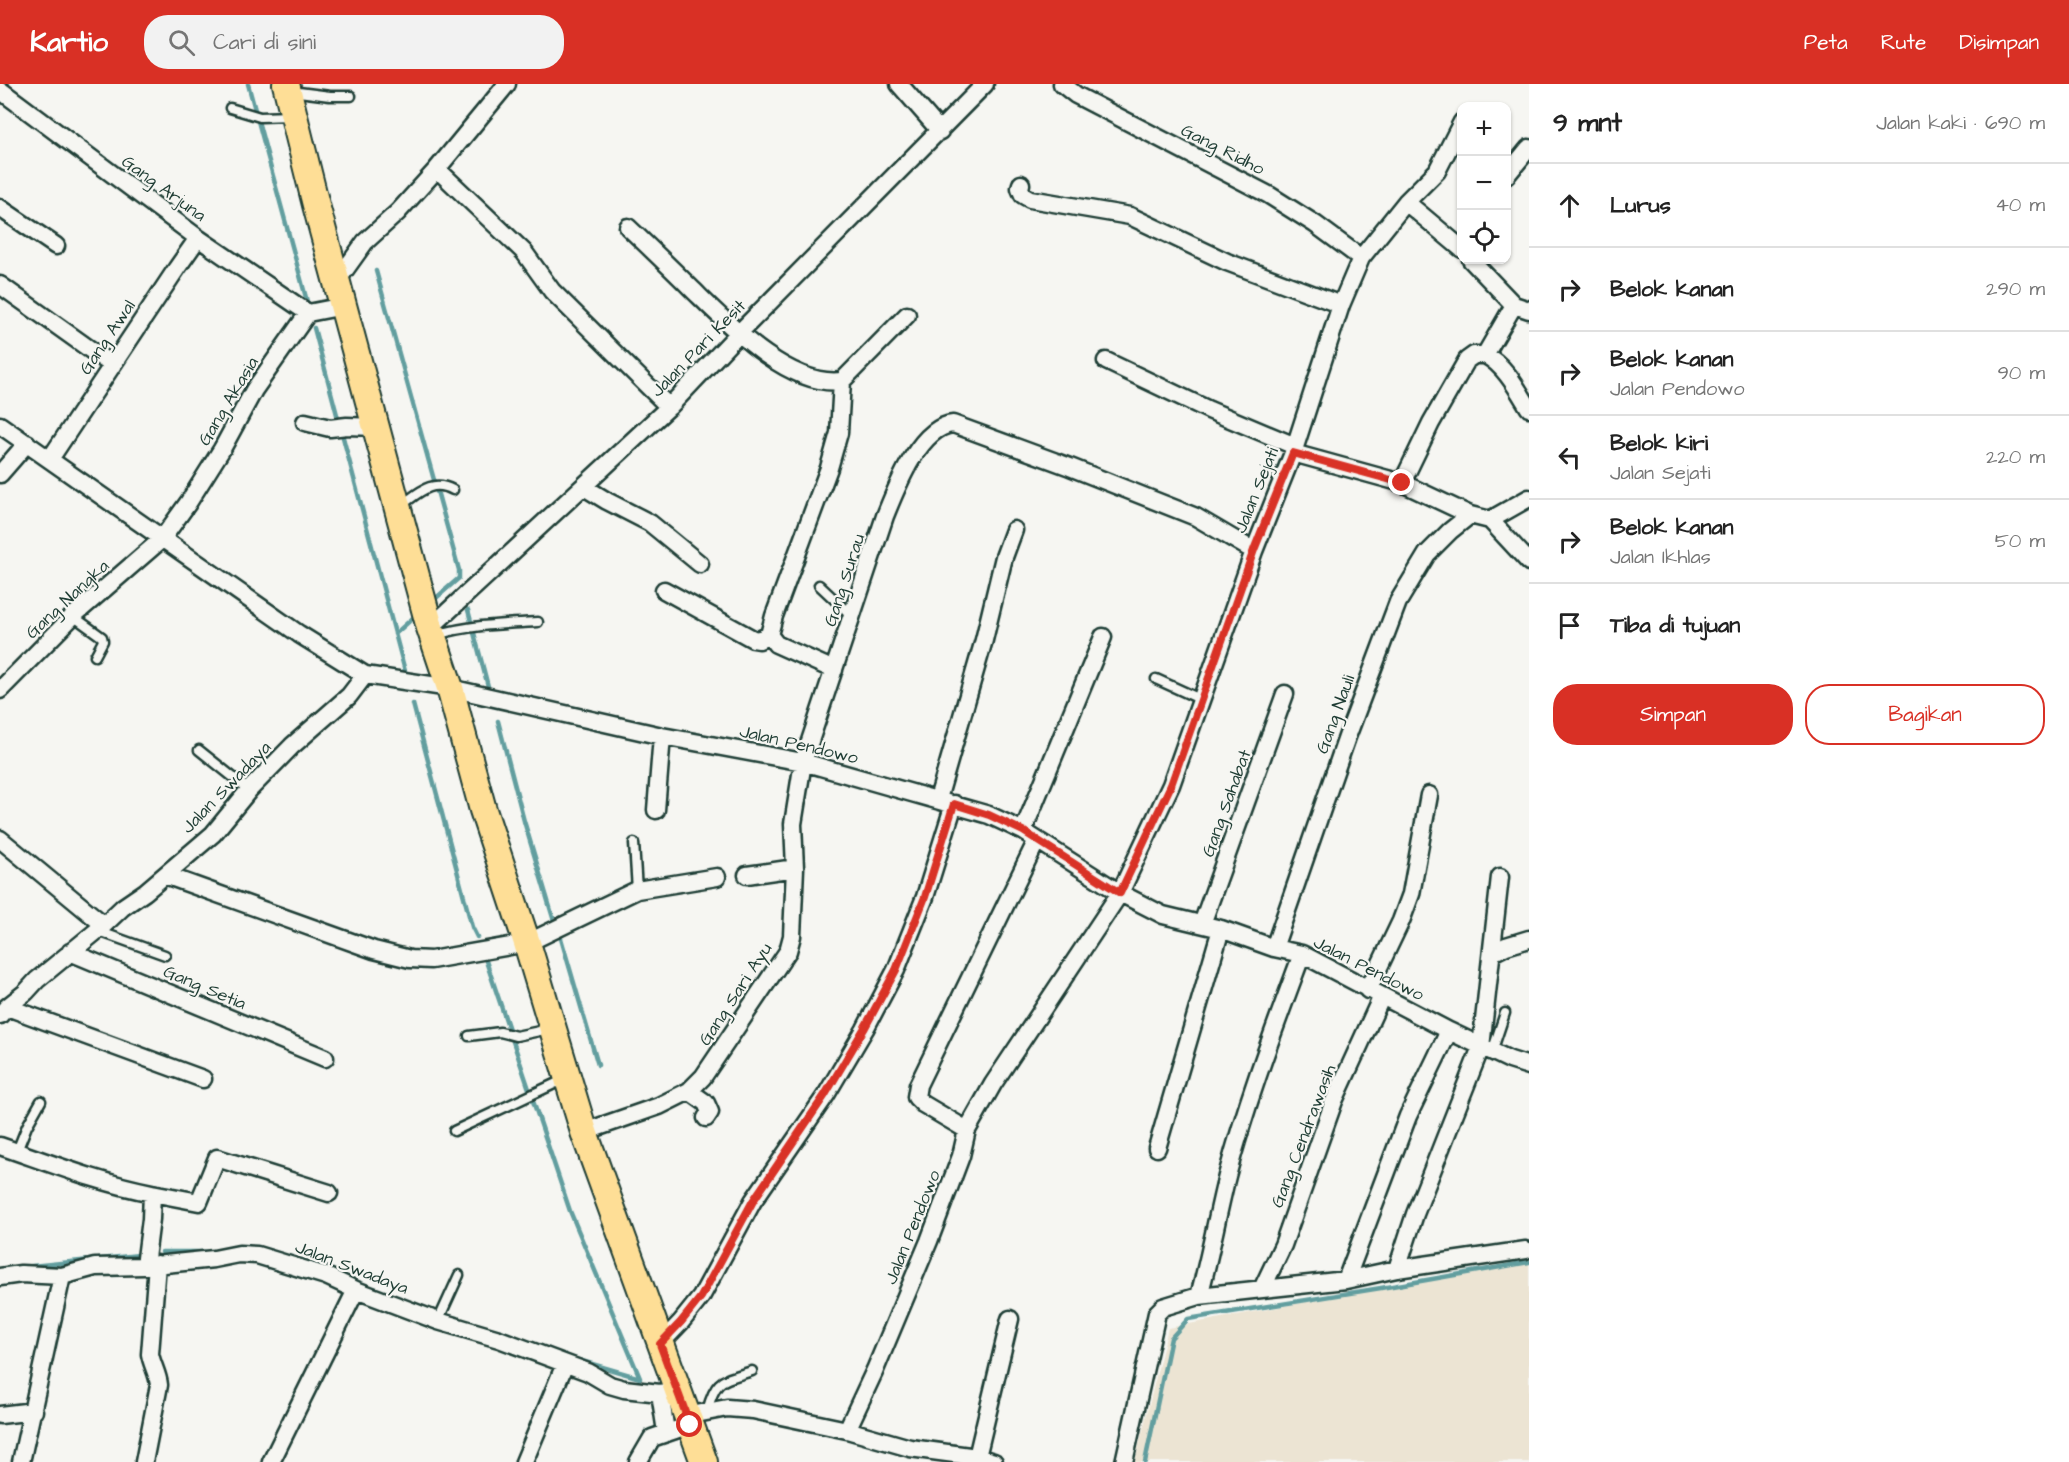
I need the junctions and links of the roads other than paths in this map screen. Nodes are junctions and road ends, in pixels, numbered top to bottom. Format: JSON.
{"nodes":[{"id":1,"x":507,"y":84,"type":"edge"},
{"id":2,"x":899,"y":84,"type":"edge"},
{"id":3,"x":986,"y":84,"type":"edge"},
{"id":4,"x":1062,"y":84,"type":"edge"},
{"id":5,"x":0,"y":90,"type":"edge"},
{"id":6,"x":351,"y":96,"type":"dead end"},
{"id":7,"x":289,"y":97,"type":"edge"},
{"id":8,"x":230,"y":108,"type":"dead end"},
{"id":9,"x":1457,"y":130,"type":"edge"},
{"id":10,"x":940,"y":131,"type":"junction"},
{"id":11,"x":1529,"y":148,"type":"edge"},
{"id":12,"x":437,"y":169,"type":"junction"},
{"id":13,"x":1511,"y":170,"type":"edge"},
{"id":14,"x":1022,"y":184,"type":"dead end"},
{"id":15,"x":1406,"y":202,"type":"junction"},
{"id":16,"x":0,"y":208,"type":"edge"},
{"id":17,"x":628,"y":226,"type":"dead end"},
{"id":18,"x":198,"y":238,"type":"junction"},
{"id":19,"x":1457,"y":243,"type":"edge"},
{"id":20,"x":56,"y":246,"type":"dead end"},
{"id":21,"x":1361,"y":258,"type":"junction"},
{"id":22,"x":1475,"y":264,"type":"edge"},
{"id":23,"x":337,"y":281,"type":"junction"},
{"id":24,"x":0,"y":285,"type":"edge"},
{"id":25,"x":1341,"y":305,"type":"junction"},
{"id":26,"x":344,"y":306,"type":"junction"},
{"id":27,"x":1522,"y":307,"type":"edge"},
{"id":28,"x":308,"y":313,"type":"junction"},
{"id":29,"x":907,"y":315,"type":"dead end"},
{"id":30,"x":738,"y":334,"type":"junction"},
{"id":31,"x":1485,"y":355,"type":"junction"},
{"id":32,"x":1106,"y":361,"type":"dead end"},
{"id":33,"x":112,"y":365,"type":"junction"},
{"id":34,"x":842,"y":381,"type":"junction"},
{"id":35,"x":669,"y":407,"type":"junction"},
{"id":36,"x":1529,"y":408,"type":"edge"},
{"id":37,"x":305,"y":422,"type":"dead end"},
{"id":38,"x":0,"y":425,"type":"edge"},
{"id":39,"x":376,"y":428,"type":"junction"},
{"id":40,"x":27,"y":443,"type":"junction"},
{"id":41,"x":1294,"y":449,"type":"junction"},
{"id":42,"x":50,"y":459,"type":"junction"},
{"id":43,"x":0,"y":474,"type":"edge"},
{"id":44,"x":1402,"y":483,"type":"junction"},
{"id":45,"x":584,"y":487,"type":"junction"},
{"id":46,"x":453,"y":490,"type":"dead end"},
{"id":47,"x":1529,"y":498,"type":"edge"},
{"id":48,"x":398,"y":508,"type":"junction"},
{"id":49,"x":1470,"y":515,"type":"junction"},
{"id":50,"x":1490,"y":520,"type":"junction"},
{"id":51,"x":1014,"y":530,"type":"dead end"},
{"id":52,"x":162,"y":539,"type":"junction"},
{"id":53,"x":1254,"y":550,"type":"junction"},
{"id":54,"x":1529,"y":562,"type":"edge"},
{"id":55,"x":700,"y":564,"type":"dead end"},
{"id":56,"x":819,"y":585,"type":"dead end"},
{"id":57,"x":664,"y":590,"type":"dead end"},
{"id":58,"x":74,"y":616,"type":"junction"},
{"id":59,"x":853,"y":617,"type":"junction"},
{"id":60,"x":538,"y":622,"type":"dead end"},
{"id":61,"x":431,"y":632,"type":"junction"},
{"id":62,"x":770,"y":635,"type":"junction"},
{"id":63,"x":1103,"y":637,"type":"dead end"},
{"id":64,"x":95,"y":656,"type":"dead end"},
{"id":65,"x":834,"y":670,"type":"junction"},
{"id":66,"x":365,"y":675,"type":"junction"},
{"id":67,"x":1156,"y":679,"type":"dead end"},
{"id":68,"x":450,"y":688,"type":"junction"},
{"id":69,"x":0,"y":690,"type":"edge"},
{"id":70,"x":1285,"y":694,"type":"dead end"},
{"id":71,"x":1202,"y":700,"type":"junction"},
{"id":72,"x":662,"y":736,"type":"junction"},
{"id":73,"x":199,"y":750,"type":"dead end"},
{"id":74,"x":803,"y":762,"type":"junction"},
{"id":75,"x":249,"y":789,"type":"junction"},
{"id":76,"x":1429,"y":795,"type":"dead end"},
{"id":77,"x":946,"y":802,"type":"junction"},
{"id":78,"x":656,"y":810,"type":"dead end"},
{"id":79,"x":1030,"y":836,"type":"junction"},
{"id":80,"x":0,"y":839,"type":"edge"},
{"id":81,"x":634,"y":843,"type":"dead end"},
{"id":82,"x":795,"y":868,"type":"junction"},
{"id":83,"x":165,"y":875,"type":"junction"},
{"id":84,"x":747,"y":875,"type":"dead end"},
{"id":85,"x":717,"y":877,"type":"dead end"},
{"id":86,"x":1500,"y":877,"type":"dead end"},
{"id":87,"x":638,"y":890,"type":"junction"},
{"id":88,"x":1120,"y":893,"type":"junction"},
{"id":89,"x":1202,"y":924,"type":"junction"},
{"id":90,"x":101,"y":928,"type":"junction"},
{"id":91,"x":1221,"y":929,"type":"junction"},
{"id":92,"x":1529,"y":939,"type":"edge"},
{"id":93,"x":527,"y":944,"type":"junction"},
{"id":94,"x":1274,"y":948,"type":"junction"},
{"id":95,"x":70,"y":952,"type":"junction"},
{"id":96,"x":1492,"y":953,"type":"junction"},
{"id":97,"x":1302,"y":954,"type":"junction"},
{"id":98,"x":165,"y":956,"type":"dead end"},
{"id":99,"x":1375,"y":993,"type":"junction"},
{"id":100,"x":3,"y":1011,"type":"edge"},
{"id":101,"x":1505,"y":1013,"type":"dead end"},
{"id":102,"x":553,"y":1029,"type":"junction"},
{"id":103,"x":1449,"y":1031,"type":"junction"},
{"id":104,"x":469,"y":1036,"type":"dead end"},
{"id":105,"x":1487,"y":1050,"type":"junction"},
{"id":106,"x":325,"y":1058,"type":"dead end"},
{"id":107,"x":1528,"y":1064,"type":"edge"},
{"id":108,"x":568,"y":1078,"type":"junction"},
{"id":109,"x":203,"y":1079,"type":"dead end"},
{"id":110,"x":689,"y":1091,"type":"junction"},
{"id":111,"x":41,"y":1101,"type":"dead end"},
{"id":112,"x":706,"y":1118,"type":"dead end"},
{"id":113,"x":967,"y":1130,"type":"junction"},
{"id":114,"x":454,"y":1131,"type":"dead end"},
{"id":115,"x":584,"y":1132,"type":"junction"},
{"id":116,"x":0,"y":1146,"type":"edge"},
{"id":117,"x":1157,"y":1148,"type":"dead end"},
{"id":118,"x":16,"y":1151,"type":"junction"},
{"id":119,"x":152,"y":1193,"type":"junction"},
{"id":120,"x":329,"y":1193,"type":"dead end"},
{"id":121,"x":1526,"y":1250,"type":"dead end"},
{"id":122,"x":151,"y":1265,"type":"junction"},
{"id":123,"x":1397,"y":1269,"type":"junction"},
{"id":124,"x":459,"y":1275,"type":"dead end"},
{"id":125,"x":62,"y":1276,"type":"junction"},
{"id":126,"x":0,"y":1277,"type":"edge"},
{"id":127,"x":1346,"y":1280,"type":"junction"},
{"id":128,"x":1262,"y":1289,"type":"junction"},
{"id":129,"x":356,"y":1290,"type":"junction"},
{"id":130,"x":1199,"y":1296,"type":"junction"},
{"id":131,"x":441,"y":1316,"type":"junction"},
{"id":132,"x":1010,"y":1319,"type":"dead end"},
{"id":133,"x":660,"y":1344,"type":"junction"},
{"id":134,"x":565,"y":1364,"type":"junction"},
{"id":135,"x":752,"y":1371,"type":"dead end"},
{"id":136,"x":669,"y":1392,"type":"junction"},
{"id":137,"x":34,"y":1411,"type":"junction"},
{"id":138,"x":0,"y":1415,"type":"edge"},
{"id":139,"x":687,"y":1421,"type":"junction"},
{"id":140,"x":847,"y":1430,"type":"junction"},
{"id":141,"x":972,"y":1458,"type":"edge"},
{"id":142,"x":21,"y":1462,"type":"edge"},
{"id":143,"x":144,"y":1462,"type":"edge"},
{"id":144,"x":271,"y":1462,"type":"edge"},
{"id":145,"x":524,"y":1462,"type":"edge"},
{"id":146,"x":638,"y":1462,"type":"edge"},
{"id":147,"x":704,"y":1462,"type":"edge"},
{"id":148,"x":994,"y":1462,"type":"edge"},
{"id":149,"x":1124,"y":1462,"type":"edge"}],
"edges":[{"from":1,"to":12,"type":"street"},
{"from":2,"to":10,"type":"street"},
{"from":3,"to":10,"type":"street","name":"Jalan Pari Kesit"},
{"from":4,"to":21,"type":"street","name":"Gang Ridho"},
{"from":5,"to":18,"type":"street","name":"Gang Arjuna"},
{"from":6,"to":7,"type":"lane"},
{"from":7,"to":8,"type":"lane"},
{"from":7,"to":23,"type":"main road"},
{"from":9,"to":15,"type":"street","name":"Jalan Sejati"},
{"from":10,"to":30,"type":"street","name":"Jalan Pari Kesit"},
{"from":11,"to":13,"type":"street"},
{"from":12,"to":23,"type":"street"},
{"from":12,"to":35,"type":"street"},
{"from":14,"to":25,"type":"street"},
{"from":15,"to":19,"type":"street"},
{"from":15,"to":21,"type":"street","name":"Jalan Sejati"},
{"from":16,"to":20,"type":"street"},
{"from":17,"to":30,"type":"street"},
{"from":18,"to":28,"type":"street","name":"Gang Arjuna"},
{"from":18,"to":33,"type":"street","name":"Gang Awal"},
{"from":21,"to":25,"type":"street","name":"Jalan Sejati"},
{"from":22,"to":27,"type":"street"},
{"from":23,"to":26,"type":"main road"},
{"from":24,"to":33,"type":"street"},
{"from":25,"to":41,"type":"street","name":"Jalan Sejati"},
{"from":26,"to":28,"type":"street"},
{"from":26,"to":39,"type":"main road"},
{"from":27,"to":31,"type":"street"},
{"from":28,"to":52,"type":"street","name":"Gang Akasia"},
{"from":29,"to":34,"type":"street"},
{"from":30,"to":34,"type":"street"},
{"from":30,"to":35,"type":"street","name":"Jalan Pari Kesit"},
{"from":31,"to":36,"type":"street"},
{"from":31,"to":44,"type":"street"},
{"from":32,"to":41,"type":"street"},
{"from":33,"to":42,"type":"street","name":"Gang Awal"},
{"from":34,"to":62,"type":"street"},
{"from":35,"to":45,"type":"street","name":"Jalan Pari Kesit"},
{"from":37,"to":39,"type":"street"},
{"from":38,"to":40,"type":"street"},
{"from":39,"to":48,"type":"main road"},
{"from":40,"to":42,"type":"street"},
{"from":40,"to":43,"type":"street"},
{"from":41,"to":44,"type":"street"},
{"from":41,"to":53,"type":"street","name":"Jalan Sejati"},
{"from":42,"to":52,"type":"street"},
{"from":44,"to":49,"type":"street"},
{"from":45,"to":55,"type":"street"},
{"from":45,"to":61,"type":"street","name":"Jalan Pari Kesit"},
{"from":46,"to":48,"type":"lane"},
{"from":47,"to":50,"type":"street"},
{"from":48,"to":61,"type":"main road"},
{"from":49,"to":50,"type":"street"},
{"from":49,"to":94,"type":"street","name":"Gang Nauli"},
{"from":50,"to":54,"type":"street"},
{"from":51,"to":77,"type":"street"},
{"from":52,"to":58,"type":"street","name":"Gang Nangka"},
{"from":52,"to":66,"type":"street"},
{"from":53,"to":59,"type":"street","name":"Gang Surau"},
{"from":53,"to":71,"type":"street","name":"Jalan Sejati"},
{"from":56,"to":59,"type":"lane"},
{"from":57,"to":62,"type":"street"},
{"from":58,"to":64,"type":"lane"},
{"from":58,"to":69,"type":"street","name":"Gang Nangka"},
{"from":59,"to":65,"type":"street","name":"Gang Surau"},
{"from":60,"to":61,"type":"lane"},
{"from":61,"to":68,"type":"main road"},
{"from":62,"to":65,"type":"street"},
{"from":63,"to":79,"type":"street"},
{"from":65,"to":74,"type":"street","name":"Gang Surau"},
{"from":66,"to":68,"type":"street","name":"Jalan Pendowo"},
{"from":66,"to":75,"type":"street","name":"Jalan Swadaya"},
{"from":67,"to":71,"type":"lane"},
{"from":68,"to":72,"type":"street","name":"Jalan Pendowo"},
{"from":68,"to":93,"type":"main road"},
{"from":70,"to":89,"type":"street","name":"Gang Sahabat"},
{"from":71,"to":88,"type":"street","name":"Jalan Sejati"},
{"from":72,"to":74,"type":"street","name":"Jalan Pendowo"},
{"from":72,"to":78,"type":"street"},
{"from":73,"to":75,"type":"lane"},
{"from":74,"to":77,"type":"street","name":"Jalan Pendowo"},
{"from":74,"to":82,"type":"street","name":"Gang Sari Ayu"},
{"from":75,"to":83,"type":"street","name":"Jalan Swadaya"},
{"from":76,"to":99,"type":"street","name":"Gang Cendrawasih"},
{"from":77,"to":79,"type":"street","name":"Jalan Pendowo"},
{"from":77,"to":133,"type":"street"},
{"from":79,"to":88,"type":"street","name":"Jalan Pendowo"},
{"from":79,"to":113,"type":"street"},
{"from":80,"to":90,"type":"street"},
{"from":81,"to":87,"type":"lane"},
{"from":82,"to":84,"type":"street"},
{"from":82,"to":110,"type":"street","name":"Gang Sari Ayu"},
{"from":83,"to":90,"type":"street","name":"Jalan Swadaya"},
{"from":83,"to":93,"type":"street"},
{"from":85,"to":87,"type":"street"},
{"from":86,"to":96,"type":"street"},
{"from":87,"to":93,"type":"street"},
{"from":88,"to":89,"type":"street","name":"Jalan Pendowo"},
{"from":88,"to":113,"type":"street","name":"Jalan Pendowo"},
{"from":89,"to":91,"type":"street","name":"Jalan Pendowo"},
{"from":90,"to":95,"type":"street","name":"Jalan Swadaya"},
{"from":90,"to":98,"type":"lane"},
{"from":91,"to":94,"type":"street","name":"Jalan Pendowo"},
{"from":91,"to":117,"type":"street"},
{"from":92,"to":96,"type":"street"},
{"from":93,"to":102,"type":"main road"},
{"from":94,"to":97,"type":"street","name":"Jalan Pendowo"},
{"from":95,"to":100,"type":"street","name":"Jalan Swadaya"},
{"from":95,"to":106,"type":"street","name":"Gang Setia"},
{"from":96,"to":105,"type":"street"},
{"from":97,"to":99,"type":"street","name":"Jalan Pendowo"},
{"from":97,"to":130,"type":"street"},
{"from":99,"to":103,"type":"street","name":"Jalan Pendowo"},
{"from":99,"to":128,"type":"street","name":"Gang Cendrawasih"},
{"from":100,"to":109,"type":"street"},
{"from":101,"to":105,"type":"lane"},
{"from":102,"to":104,"type":"lane"},
{"from":102,"to":108,"type":"main road"},
{"from":103,"to":105,"type":"street","name":"Jalan Pendowo"},
{"from":103,"to":127,"type":"street"},
{"from":105,"to":107,"type":"street","name":"Jalan Pendowo"},
{"from":105,"to":123,"type":"street"},
{"from":108,"to":114,"type":"lane"},
{"from":108,"to":115,"type":"main road"},
{"from":110,"to":112,"type":"street"},
{"from":110,"to":115,"type":"street","name":"Gang Sari Ayu"},
{"from":111,"to":118,"type":"lane"},
{"from":113,"to":140,"type":"street","name":"Jalan Pendowo"},
{"from":115,"to":133,"type":"main road"},
{"from":116,"to":118,"type":"street"},
{"from":118,"to":119,"type":"street"},
{"from":119,"to":120,"type":"street"},
{"from":119,"to":122,"type":"street"},
{"from":121,"to":123,"type":"street"},
{"from":122,"to":125,"type":"street","name":"Jalan Swadaya"},
{"from":122,"to":129,"type":"street","name":"Jalan Swadaya"},
{"from":122,"to":143,"type":"street"},
{"from":123,"to":127,"type":"street"},
{"from":124,"to":131,"type":"lane"},
{"from":125,"to":126,"type":"street","name":"Jalan Swadaya"},
{"from":125,"to":137,"type":"street"},
{"from":127,"to":128,"type":"street"},
{"from":128,"to":130,"type":"street"},
{"from":129,"to":131,"type":"street","name":"Jalan Swadaya"},
{"from":129,"to":144,"type":"street"},
{"from":130,"to":149,"type":"street"},
{"from":131,"to":134,"type":"street","name":"Jalan Swadaya"},
{"from":132,"to":141,"type":"street"},
{"from":133,"to":136,"type":"main road"},
{"from":134,"to":136,"type":"street","name":"Jalan Swadaya"},
{"from":134,"to":145,"type":"street"},
{"from":135,"to":139,"type":"lane"},
{"from":136,"to":139,"type":"main road"},
{"from":137,"to":138,"type":"street"},
{"from":137,"to":142,"type":"street"},
{"from":139,"to":140,"type":"street"},
{"from":139,"to":146,"type":"street"},
{"from":139,"to":147,"type":"main road"},
{"from":140,"to":141,"type":"street"},
{"from":141,"to":148,"type":"street"}]}
